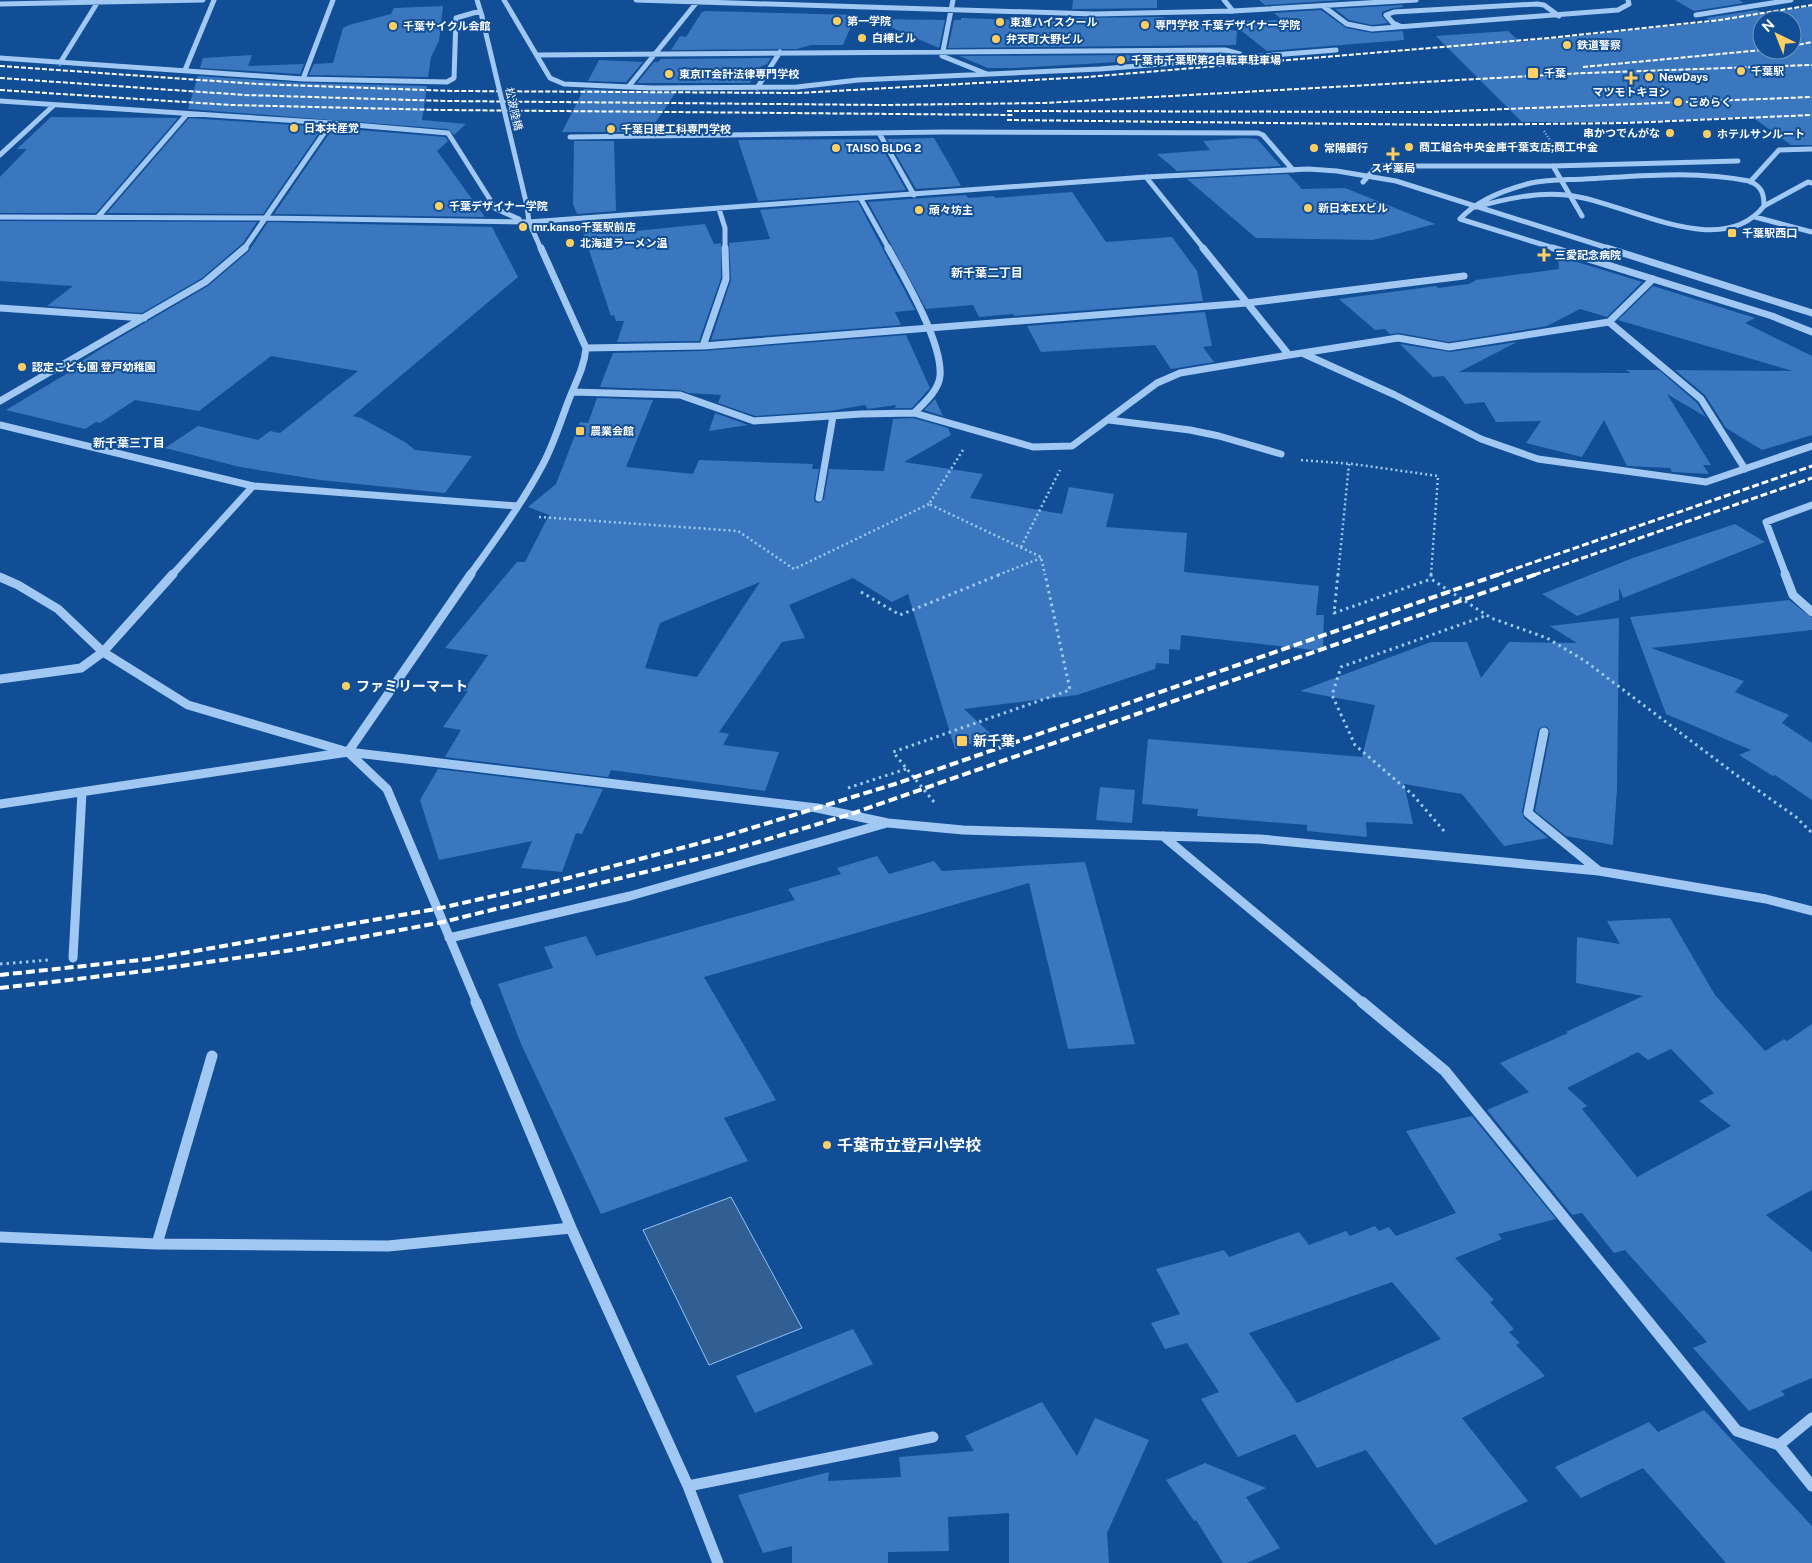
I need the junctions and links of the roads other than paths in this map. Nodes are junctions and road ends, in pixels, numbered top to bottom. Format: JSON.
{"nodes":[{"id":1,"x":203,"y":0,"type":"edge"},
{"id":2,"x":214,"y":0,"type":"edge"},
{"id":3,"x":333,"y":0,"type":"edge"},
{"id":4,"x":477,"y":0,"type":"edge"},
{"id":5,"x":504,"y":0,"type":"edge"},
{"id":6,"x":636,"y":0,"type":"edge"},
{"id":7,"x":953,"y":0,"type":"edge"},
{"id":8,"x":1224,"y":0,"type":"edge"},
{"id":9,"x":1416,"y":0,"type":"edge"},
{"id":10,"x":1628,"y":0,"type":"edge"},
{"id":11,"x":1791,"y":0,"type":"edge"},
{"id":12,"x":98,"y":1,"type":"edge"},
{"id":13,"x":697,"y":2,"type":"junction"},
{"id":14,"x":754,"y":2,"type":"edge"},
{"id":15,"x":0,"y":4,"type":"edge"},
{"id":16,"x":8,"y":4,"type":"junction"},
{"id":17,"x":1323,"y":6,"type":"junction"},
{"id":18,"x":4,"y":9,"type":"dead end"},
{"id":19,"x":951,"y":10,"type":"junction"},
{"id":20,"x":1233,"y":11,"type":"junction"},
{"id":21,"x":481,"y":14,"type":"junction"},
{"id":22,"x":1696,"y":15,"type":"dead end"},
{"id":23,"x":1559,"y":16,"type":"junction"},
{"id":24,"x":1400,"y":26,"type":"junction"},
{"id":25,"x":1336,"y":50,"type":"dead end"},
{"id":26,"x":780,"y":52,"type":"junction"},
{"id":27,"x":943,"y":52,"type":"junction"},
{"id":28,"x":654,"y":54,"type":"junction"},
{"id":29,"x":538,"y":56,"type":"junction"},
{"id":30,"x":1240,"y":57,"type":"junction"},
{"id":31,"x":0,"y":58,"type":"edge"},
{"id":32,"x":60,"y":63,"type":"junction"},
{"id":33,"x":185,"y":70,"type":"junction"},
{"id":34,"x":989,"y":76,"type":"junction"},
{"id":35,"x":303,"y":79,"type":"junction"},
{"id":36,"x":629,"y":86,"type":"junction"},
{"id":37,"x":758,"y":88,"type":"junction"},
{"id":38,"x":0,"y":101,"type":"edge"},
{"id":39,"x":53,"y":106,"type":"junction"},
{"id":40,"x":187,"y":114,"type":"junction"},
{"id":41,"x":331,"y":123,"type":"junction"},
{"id":42,"x":879,"y":134,"type":"junction"},
{"id":43,"x":570,"y":137,"type":"dead end"},
{"id":44,"x":1812,"y":149,"type":"edge"},
{"id":45,"x":0,"y":154,"type":"edge"},
{"id":46,"x":1738,"y":161,"type":"dead end"},
{"id":47,"x":1554,"y":166,"type":"junction"},
{"id":48,"x":1293,"y":170,"type":"junction"},
{"id":49,"x":1146,"y":177,"type":"junction"},
{"id":50,"x":1363,"y":182,"type":"dead end"},
{"id":51,"x":1750,"y":182,"type":"junction"},
{"id":52,"x":1812,"y":183,"type":"edge"},
{"id":53,"x":914,"y":194,"type":"junction"},
{"id":54,"x":861,"y":199,"type":"junction"},
{"id":55,"x":1764,"y":206,"type":"junction"},
{"id":56,"x":1476,"y":207,"type":"junction"},
{"id":57,"x":719,"y":209,"type":"junction"},
{"id":58,"x":1582,"y":216,"type":"dead end"},
{"id":59,"x":0,"y":217,"type":"edge"},
{"id":60,"x":98,"y":217,"type":"junction"},
{"id":61,"x":1754,"y":217,"type":"junction"},
{"id":62,"x":265,"y":218,"type":"junction"},
{"id":63,"x":528,"y":222,"type":"junction"},
{"id":64,"x":1812,"y":232,"type":"edge"},
{"id":65,"x":1464,"y":276,"type":"dead end"},
{"id":66,"x":1653,"y":280,"type":"junction"},
{"id":67,"x":1247,"y":303,"type":"junction"},
{"id":68,"x":0,"y":308,"type":"edge"},
{"id":69,"x":1812,"y":313,"type":"edge"},
{"id":70,"x":145,"y":318,"type":"junction"},
{"id":71,"x":1609,"y":322,"type":"junction"},
{"id":72,"x":929,"y":328,"type":"junction"},
{"id":73,"x":1812,"y":332,"type":"edge"},
{"id":74,"x":703,"y":346,"type":"junction"},
{"id":75,"x":586,"y":348,"type":"junction"},
{"id":76,"x":1302,"y":353,"type":"junction"},
{"id":77,"x":1289,"y":354,"type":"junction"},
{"id":78,"x":572,"y":392,"type":"junction"},
{"id":79,"x":0,"y":401,"type":"edge"},
{"id":80,"x":914,"y":413,"type":"junction"},
{"id":81,"x":833,"y":416,"type":"junction"},
{"id":82,"x":1109,"y":420,"type":"junction"},
{"id":83,"x":0,"y":425,"type":"edge"},
{"id":84,"x":1812,"y":446,"type":"edge"},
{"id":85,"x":1281,"y":454,"type":"road end"},
{"id":86,"x":1745,"y":469,"type":"junction"},
{"id":87,"x":253,"y":486,"type":"junction"},
{"id":88,"x":819,"y":498,"type":"dead end"},
{"id":89,"x":518,"y":506,"type":"junction"},
{"id":90,"x":1812,"y":506,"type":"edge"},
{"id":91,"x":0,"y":578,"type":"edge"},
{"id":92,"x":1812,"y":612,"type":"edge"},
{"id":93,"x":103,"y":652,"type":"junction"},
{"id":94,"x":0,"y":679,"type":"edge"},
{"id":95,"x":1544,"y":732,"type":"dead end"},
{"id":96,"x":348,"y":752,"type":"junction"},
{"id":97,"x":82,"y":792,"type":"junction"},
{"id":98,"x":0,"y":804,"type":"edge"},
{"id":99,"x":888,"y":823,"type":"junction"},
{"id":100,"x":1163,"y":836,"type":"junction"},
{"id":101,"x":1599,"y":871,"type":"junction"},
{"id":102,"x":1812,"y":911,"type":"edge"},
{"id":103,"x":449,"y":938,"type":"junction"},
{"id":104,"x":73,"y":958,"type":"road end"},
{"id":105,"x":212,"y":1056,"type":"dead end"},
{"id":106,"x":571,"y":1228,"type":"junction"},
{"id":107,"x":0,"y":1237,"type":"edge"},
{"id":108,"x":157,"y":1244,"type":"junction"},
{"id":109,"x":1812,"y":1418,"type":"edge"},
{"id":110,"x":933,"y":1437,"type":"dead end"},
{"id":111,"x":1778,"y":1445,"type":"junction"},
{"id":112,"x":688,"y":1486,"type":"junction"},
{"id":113,"x":1812,"y":1486,"type":"edge"},
{"id":114,"x":718,"y":1563,"type":"edge"}],
"edges":[{"from":1,"to":12,"type":"street"},
{"from":2,"to":33,"type":"street"},
{"from":3,"to":35,"type":"street"},
{"from":4,"to":21,"type":"street","name":"松波陸橋"},
{"from":5,"to":29,"type":"street"},
{"from":6,"to":13,"type":"street"},
{"from":7,"to":19,"type":"street"},
{"from":8,"to":20,"type":"street"},
{"from":9,"to":17,"type":"street"},
{"from":10,"to":23,"type":"street"},
{"from":11,"to":22,"type":"street"},
{"from":12,"to":16,"type":"street"},
{"from":12,"to":32,"type":"street"},
{"from":13,"to":14,"type":"street"},
{"from":13,"to":28,"type":"street"},
{"from":14,"to":19,"type":"street"},
{"from":15,"to":16,"type":"street"},
{"from":16,"to":18,"type":"street"},
{"from":17,"to":20,"type":"street"},
{"from":17,"to":24,"type":"street"},
{"from":19,"to":20,"type":"street"},
{"from":19,"to":27,"type":"street"},
{"from":21,"to":35,"type":"street"},
{"from":21,"to":63,"type":"street","name":"松波陸橋","bridge":true},
{"from":23,"to":24,"type":"street"},
{"from":23,"to":24,"type":"street"},
{"from":25,"to":30,"type":"street"},
{"from":26,"to":27,"type":"street"},
{"from":26,"to":28,"type":"street"},
{"from":26,"to":37,"type":"street"},
{"from":27,"to":30,"type":"street"},
{"from":27,"to":34,"type":"street"},
{"from":28,"to":29,"type":"street"},
{"from":28,"to":36,"type":"street"},
{"from":29,"to":36,"type":"street"},
{"from":30,"to":34,"type":"street"},
{"from":31,"to":32,"type":"street"},
{"from":32,"to":33,"type":"street"},
{"from":33,"to":35,"type":"street"},
{"from":34,"to":37,"type":"street"},
{"from":36,"to":37,"type":"street"},
{"from":38,"to":39,"type":"street"},
{"from":39,"to":40,"type":"street"},
{"from":39,"to":45,"type":"street"},
{"from":40,"to":41,"type":"street"},
{"from":40,"to":60,"type":"street"},
{"from":41,"to":62,"type":"street"},
{"from":41,"to":63,"type":"street"},
{"from":42,"to":43,"type":"street"},
{"from":42,"to":48,"type":"street"},
{"from":42,"to":53,"type":"street"},
{"from":44,"to":51,"type":"street"},
{"from":46,"to":47,"type":"street"},
{"from":47,"to":50,"type":"street","bridge":true},
{"from":47,"to":58,"type":"street","bridge":true},
{"from":48,"to":49,"type":"street"},
{"from":48,"to":56,"type":"street"},
{"from":49,"to":53,"type":"street"},
{"from":49,"to":67,"type":"street"},
{"from":51,"to":55,"type":"street"},
{"from":51,"to":56,"type":"street"},
{"from":52,"to":55,"type":"street"},
{"from":53,"to":54,"type":"street"},
{"from":54,"to":57,"type":"street"},
{"from":54,"to":72,"type":"street"},
{"from":55,"to":61,"type":"street"},
{"from":56,"to":61,"type":"street"},
{"from":56,"to":66,"type":"street"},
{"from":56,"to":69,"type":"street"},
{"from":57,"to":63,"type":"street"},
{"from":57,"to":74,"type":"street"},
{"from":59,"to":60,"type":"street"},
{"from":60,"to":62,"type":"street"},
{"from":61,"to":64,"type":"street"},
{"from":62,"to":63,"type":"street"},
{"from":62,"to":70,"type":"street"},
{"from":63,"to":75,"type":"street"},
{"from":65,"to":67,"type":"street"},
{"from":66,"to":71,"type":"street"},
{"from":66,"to":73,"type":"street"},
{"from":67,"to":72,"type":"street"},
{"from":67,"to":77,"type":"street"},
{"from":68,"to":70,"type":"street"},
{"from":70,"to":79,"type":"street"},
{"from":71,"to":76,"type":"street"},
{"from":71,"to":86,"type":"street"},
{"from":72,"to":74,"type":"street"},
{"from":72,"to":80,"type":"street"},
{"from":74,"to":75,"type":"street"},
{"from":75,"to":78,"type":"street"},
{"from":76,"to":77,"type":"street"},
{"from":76,"to":86,"type":"street"},
{"from":77,"to":82,"type":"street"},
{"from":78,"to":81,"type":"street"},
{"from":78,"to":89,"type":"street"},
{"from":80,"to":81,"type":"street"},
{"from":80,"to":82,"type":"street"},
{"from":81,"to":88,"type":"street"},
{"from":82,"to":85,"type":"street"},
{"from":83,"to":87,"type":"street"},
{"from":84,"to":86,"type":"street"},
{"from":87,"to":89,"type":"street"},
{"from":87,"to":93,"type":"street"},
{"from":89,"to":96,"type":"street"},
{"from":90,"to":92,"type":"street"},
{"from":91,"to":93,"type":"street"},
{"from":93,"to":94,"type":"street"},
{"from":93,"to":96,"type":"street"},
{"from":95,"to":101,"type":"street"},
{"from":96,"to":97,"type":"street"},
{"from":96,"to":99,"type":"street"},
{"from":96,"to":103,"type":"street"},
{"from":97,"to":98,"type":"street"},
{"from":97,"to":104,"type":"street"},
{"from":99,"to":100,"type":"street"},
{"from":99,"to":103,"type":"street"},
{"from":100,"to":101,"type":"street"},
{"from":100,"to":111,"type":"street"},
{"from":101,"to":102,"type":"street"},
{"from":103,"to":106,"type":"street"},
{"from":105,"to":108,"type":"street"},
{"from":106,"to":108,"type":"street"},
{"from":106,"to":112,"type":"street"},
{"from":107,"to":108,"type":"street"},
{"from":109,"to":111,"type":"street"},
{"from":110,"to":112,"type":"street"},
{"from":111,"to":113,"type":"street"},
{"from":112,"to":114,"type":"street"}]}
